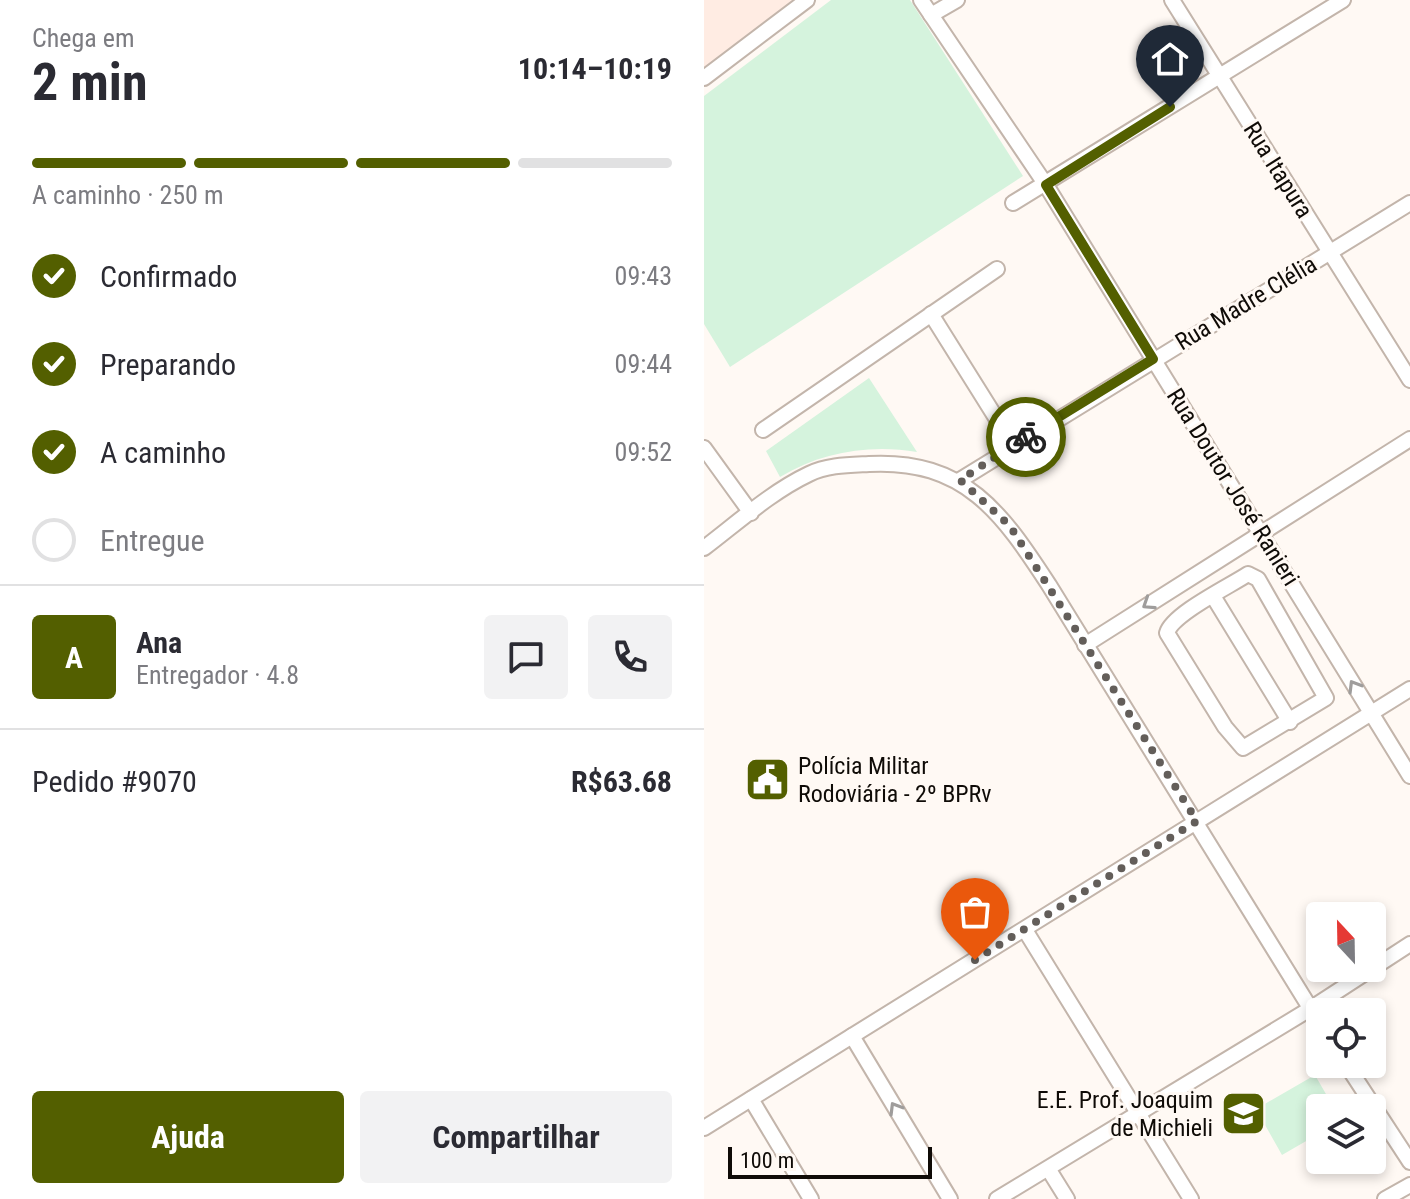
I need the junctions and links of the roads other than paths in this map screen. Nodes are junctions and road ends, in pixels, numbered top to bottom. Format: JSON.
{"nodes":[{"id":1,"x":807,"y":0,"type":"edge"},
{"id":2,"x":921,"y":0,"type":"edge"},
{"id":3,"x":957,"y":0,"type":"edge"},
{"id":4,"x":1172,"y":0,"type":"edge"},
{"id":5,"x":1343,"y":0,"type":"edge"},
{"id":6,"x":931,"y":15,"type":"junction"},
{"id":7,"x":1220,"y":76,"type":"junction"},
{"id":8,"x":704,"y":78,"type":"edge"},
{"id":9,"x":1046,"y":185,"type":"junction"},
{"id":10,"x":1013,"y":203,"type":"dead end"},
{"id":11,"x":1410,"y":203,"type":"edge"},
{"id":12,"x":1329,"y":253,"type":"junction"},
{"id":13,"x":997,"y":269,"type":"dead end"},
{"id":14,"x":931,"y":314,"type":"junction"},
{"id":15,"x":1153,"y":359,"type":"junction"},
{"id":16,"x":1410,"y":380,"type":"edge"},
{"id":17,"x":763,"y":430,"type":"dead end"},
{"id":18,"x":1410,"y":439,"type":"edge"},
{"id":19,"x":1013,"y":445,"type":"junction"},
{"id":20,"x":704,"y":448,"type":"edge"},
{"id":21,"x":960,"y":480,"type":"junction"},
{"id":22,"x":751,"y":513,"type":"junction"},
{"id":23,"x":1260,"y":531,"type":"junction"},
{"id":24,"x":704,"y":548,"type":"edge"},
{"id":25,"x":1173,"y":587,"type":"junction"},
{"id":26,"x":1213,"y":596,"type":"junction"},
{"id":27,"x":1187,"y":611,"type":"junction"},
{"id":28,"x":1085,"y":645,"type":"junction"},
{"id":29,"x":1410,"y":689,"type":"edge"},
{"id":30,"x":1371,"y":714,"type":"junction"},
{"id":31,"x":1290,"y":722,"type":"junction"},
{"id":32,"x":1410,"y":776,"type":"edge"},
{"id":33,"x":1197,"y":821,"type":"junction"},
{"id":34,"x":1025,"y":930,"type":"junction"},
{"id":35,"x":1410,"y":944,"type":"edge"},
{"id":36,"x":1327,"y":998,"type":"edge"},
{"id":37,"x":1306,"y":1002,"type":"edge"},
{"id":38,"x":1306,"y":1011,"type":"edge"},
{"id":39,"x":852,"y":1036,"type":"junction"},
{"id":40,"x":1355,"y":1078,"type":"edge"},
{"id":41,"x":751,"y":1099,"type":"junction"},
{"id":42,"x":1138,"y":1114,"type":"junction"},
{"id":43,"x":704,"y":1128,"type":"edge"},
{"id":44,"x":1410,"y":1162,"type":"edge"},
{"id":45,"x":1049,"y":1170,"type":"junction"},
{"id":46,"x":1410,"y":1185,"type":"edge"},
{"id":47,"x":811,"y":1199,"type":"edge"},
{"id":48,"x":950,"y":1199,"type":"edge"},
{"id":49,"x":997,"y":1199,"type":"edge"},
{"id":50,"x":1067,"y":1199,"type":"edge"},
{"id":51,"x":1191,"y":1199,"type":"edge"},
{"id":52,"x":1385,"y":1199,"type":"edge"}],
"edges":[{"from":1,"to":8,"type":"street"},
{"from":2,"to":6,"type":"street","name":"Rua Doutor José Ranieri"},
{"from":3,"to":6,"type":"street"},
{"from":4,"to":7,"type":"street","name":"Rua Itapura"},
{"from":5,"to":7,"type":"street"},
{"from":6,"to":9,"type":"street","name":"Rua Doutor José Ranieri"},
{"from":7,"to":9,"type":"street"},
{"from":7,"to":12,"type":"street","name":"Rua Itapura"},
{"from":9,"to":10,"type":"street"},
{"from":9,"to":15,"type":"street","name":"Rua Doutor José Ranieri"},
{"from":11,"to":12,"type":"street","name":"Rua Madre Clélia"},
{"from":12,"to":15,"type":"street","name":"Rua Madre Clélia"},
{"from":12,"to":16,"type":"street","name":"Rua Itapura"},
{"from":13,"to":14,"type":"street"},
{"from":14,"to":17,"type":"street"},
{"from":14,"to":19,"type":"street"},
{"from":15,"to":19,"type":"street","name":"Rua Madre Clélia"},
{"from":15,"to":23,"type":"street","name":"Rua Doutor José Ranieri"},
{"from":18,"to":23,"type":"street"},
{"from":19,"to":21,"type":"street","name":"Rua Madre Clélia"},
{"from":20,"to":22,"type":"street"},
{"from":21,"to":22,"type":"street"},
{"from":21,"to":28,"type":"street"},
{"from":22,"to":24,"type":"street"},
{"from":23,"to":25,"type":"street"},
{"from":30,"to":23,"type":"street","name":"Rua Doutor José Ranieri","one_way":true},
{"from":25,"to":27,"type":"street"},
{"from":25,"to":28,"type":"street","one_way":true},
{"from":26,"to":27,"type":"street"},
{"from":26,"to":31,"type":"street"},
{"from":26,"to":31,"type":"street"},
{"from":27,"to":31,"type":"street"},
{"from":28,"to":33,"type":"street"},
{"from":29,"to":30,"type":"street"},
{"from":30,"to":32,"type":"street","name":"Rua Doutor José Ranieri"},
{"from":30,"to":33,"type":"street"},
{"from":33,"to":34,"type":"street"},
{"from":33,"to":37,"type":"street"},
{"from":34,"to":39,"type":"street"},
{"from":34,"to":42,"type":"street"},
{"from":35,"to":36,"type":"street"},
{"from":38,"to":42,"type":"street"},
{"from":39,"to":41,"type":"street"},
{"from":48,"to":39,"type":"street","one_way":true},
{"from":40,"to":44,"type":"street"},
{"from":41,"to":43,"type":"street"},
{"from":41,"to":47,"type":"street"},
{"from":42,"to":45,"type":"street"},
{"from":42,"to":51,"type":"street"},
{"from":45,"to":49,"type":"street"},
{"from":45,"to":50,"type":"street"},
{"from":46,"to":52,"type":"street"}]}
